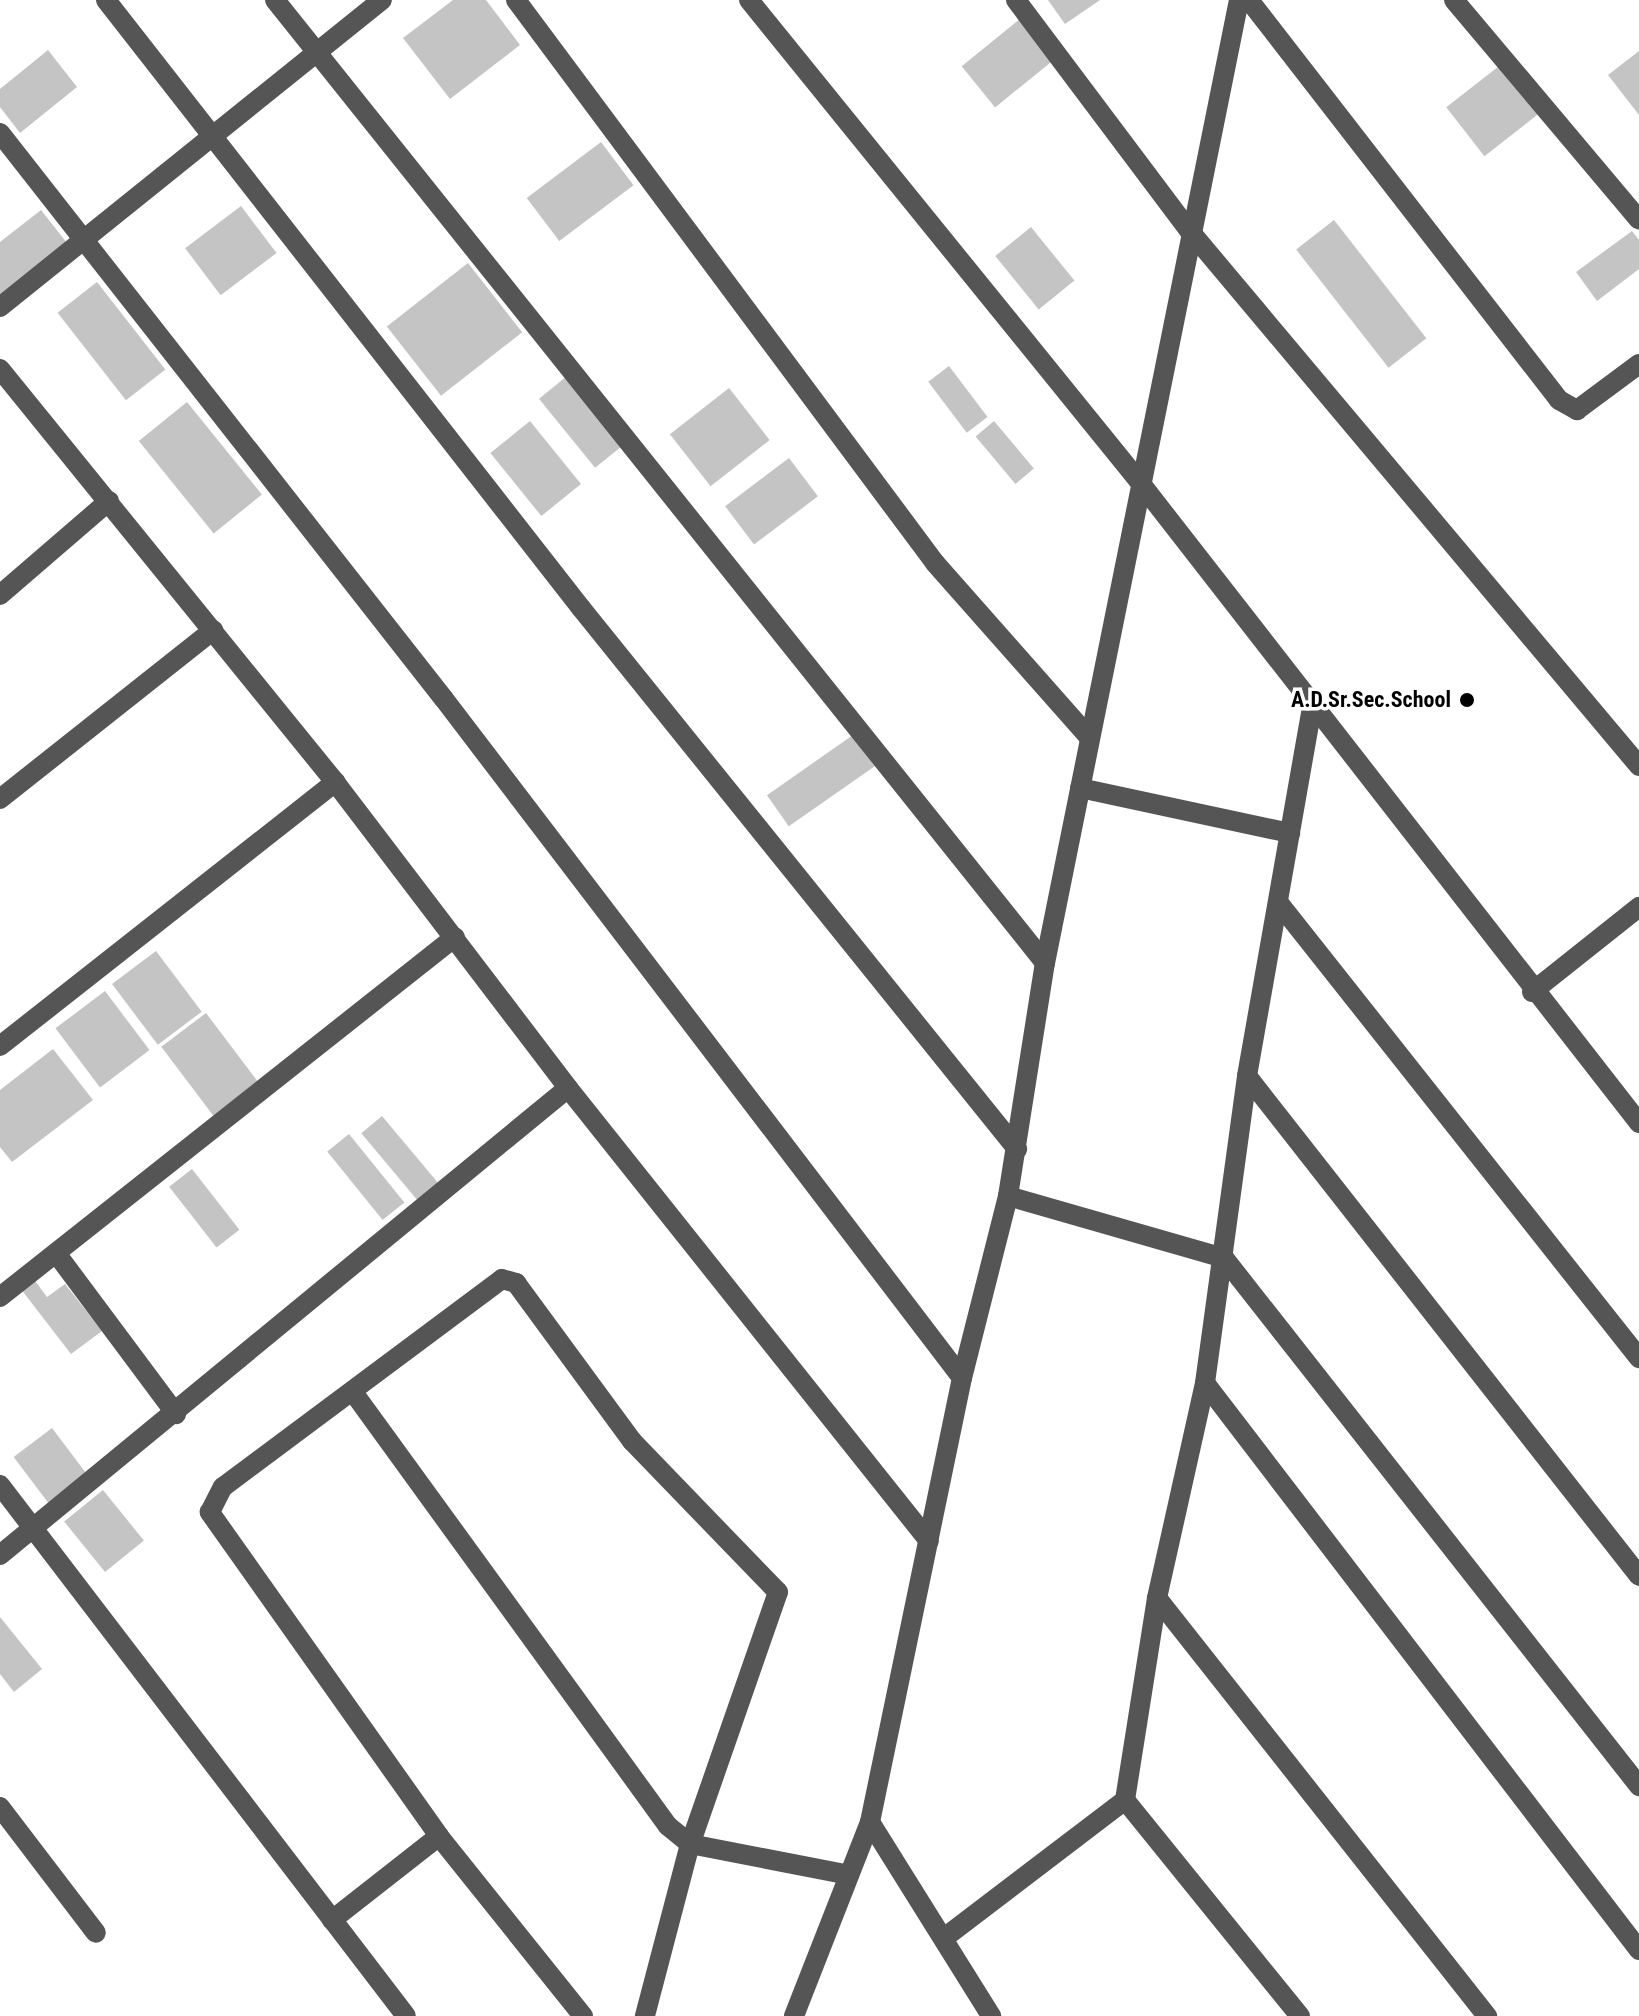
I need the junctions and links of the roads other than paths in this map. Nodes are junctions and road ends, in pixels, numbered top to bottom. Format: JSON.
{"nodes":[{"id":1,"x":106,"y":0,"type":"edge"},
{"id":2,"x":275,"y":0,"type":"edge"},
{"id":3,"x":382,"y":0,"type":"edge"},
{"id":4,"x":516,"y":0,"type":"edge"},
{"id":5,"x":749,"y":0,"type":"edge"},
{"id":6,"x":1016,"y":0,"type":"edge"},
{"id":7,"x":1239,"y":0,"type":"edge"},
{"id":8,"x":1249,"y":0,"type":"edge"},
{"id":9,"x":1454,"y":0,"type":"edge"},
{"id":10,"x":316,"y":52,"type":"junction"},
{"id":11,"x":0,"y":133,"type":"edge"},
{"id":12,"x":213,"y":136,"type":"junction"},
{"id":13,"x":1639,"y":220,"type":"edge"},
{"id":14,"x":1189,"y":230,"type":"junction"},
{"id":15,"x":85,"y":240,"type":"junction"},
{"id":16,"x":0,"y":307,"type":"edge"},
{"id":17,"x":1639,"y":364,"type":"edge"},
{"id":18,"x":0,"y":369,"type":"edge"},
{"id":19,"x":8,"y":395,"type":"edge"},
{"id":20,"x":1142,"y":485,"type":"junction"},
{"id":21,"x":109,"y":501,"type":"junction"},
{"id":22,"x":0,"y":595,"type":"edge"},
{"id":23,"x":213,"y":630,"type":"junction"},
{"id":24,"x":1312,"y":706,"type":"junction"},
{"id":25,"x":1090,"y":738,"type":"junction"},
{"id":26,"x":1639,"y":766,"type":"edge"},
{"id":27,"x":335,"y":782,"type":"junction"},
{"id":28,"x":1080,"y":788,"type":"junction"},
{"id":29,"x":0,"y":799,"type":"edge"},
{"id":30,"x":1290,"y":833,"type":"junction"},
{"id":31,"x":1278,"y":902,"type":"junction"},
{"id":32,"x":1639,"y":907,"type":"edge"},
{"id":33,"x":455,"y":937,"type":"junction"},
{"id":34,"x":1045,"y":963,"type":"junction"},
{"id":35,"x":1532,"y":992,"type":"junction"},
{"id":36,"x":0,"y":1046,"type":"edge"},
{"id":37,"x":1247,"y":1076,"type":"junction"},
{"id":38,"x":568,"y":1088,"type":"junction"},
{"id":39,"x":1639,"y":1123,"type":"edge"},
{"id":40,"x":1017,"y":1149,"type":"junction"},
{"id":41,"x":1008,"y":1196,"type":"junction"},
{"id":42,"x":56,"y":1253,"type":"junction"},
{"id":43,"x":1224,"y":1258,"type":"junction"},
{"id":44,"x":0,"y":1297,"type":"edge"},
{"id":45,"x":1639,"y":1358,"type":"edge"},
{"id":46,"x":962,"y":1378,"type":"junction"},
{"id":47,"x":1205,"y":1383,"type":"junction"},
{"id":48,"x":353,"y":1392,"type":"junction"},
{"id":49,"x":176,"y":1414,"type":"junction"},
{"id":50,"x":0,"y":1485,"type":"edge"},
{"id":51,"x":33,"y":1528,"type":"junction"},
{"id":52,"x":929,"y":1541,"type":"junction"},
{"id":53,"x":0,"y":1555,"type":"edge"},
{"id":54,"x":1639,"y":1576,"type":"edge"},
{"id":55,"x":1157,"y":1598,"type":"junction"},
{"id":56,"x":1639,"y":1786,"type":"edge"},
{"id":57,"x":1125,"y":1800,"type":"junction"},
{"id":58,"x":0,"y":1807,"type":"edge"},
{"id":59,"x":870,"y":1822,"type":"junction"},
{"id":60,"x":439,"y":1836,"type":"junction"},
{"id":61,"x":690,"y":1844,"type":"junction"},
{"id":62,"x":849,"y":1875,"type":"junction"},
{"id":63,"x":332,"y":1920,"type":"junction"},
{"id":64,"x":96,"y":1933,"type":"dead end"},
{"id":65,"x":944,"y":1938,"type":"junction"},
{"id":66,"x":1639,"y":1950,"type":"edge"},
{"id":67,"x":406,"y":2016,"type":"edge"},
{"id":68,"x":583,"y":2016,"type":"edge"},
{"id":69,"x":645,"y":2016,"type":"edge"},
{"id":70,"x":794,"y":2016,"type":"edge"},
{"id":71,"x":991,"y":2016,"type":"edge"},
{"id":72,"x":1300,"y":2016,"type":"edge"},
{"id":73,"x":1487,"y":2016,"type":"edge"}],
"edges":[{"from":1,"to":12,"type":"street"},
{"from":2,"to":10,"type":"street"},
{"from":3,"to":10,"type":"street"},
{"from":4,"to":25,"type":"street"},
{"from":5,"to":20,"type":"street"},
{"from":6,"to":14,"type":"street"},
{"from":7,"to":14,"type":"street"},
{"from":8,"to":17,"type":"street"},
{"from":9,"to":13,"type":"street"},
{"from":10,"to":12,"type":"street"},
{"from":10,"to":34,"type":"street"},
{"from":11,"to":15,"type":"street"},
{"from":12,"to":15,"type":"street"},
{"from":12,"to":40,"type":"street"},
{"from":14,"to":20,"type":"street"},
{"from":14,"to":26,"type":"street"},
{"from":15,"to":16,"type":"street"},
{"from":15,"to":46,"type":"street"},
{"from":18,"to":19,"type":"street"},
{"from":19,"to":21,"type":"street"},
{"from":20,"to":24,"type":"street"},
{"from":20,"to":25,"type":"street"},
{"from":21,"to":22,"type":"street"},
{"from":21,"to":23,"type":"street"},
{"from":23,"to":27,"type":"street"},
{"from":23,"to":29,"type":"street"},
{"from":24,"to":30,"type":"street"},
{"from":24,"to":35,"type":"street"},
{"from":25,"to":28,"type":"street"},
{"from":27,"to":33,"type":"street"},
{"from":27,"to":36,"type":"street"},
{"from":28,"to":30,"type":"street"},
{"from":28,"to":34,"type":"street"},
{"from":30,"to":31,"type":"street"},
{"from":31,"to":37,"type":"street"},
{"from":31,"to":45,"type":"street"},
{"from":32,"to":35,"type":"street"},
{"from":33,"to":38,"type":"street"},
{"from":33,"to":42,"type":"street"},
{"from":34,"to":40,"type":"street"},
{"from":35,"to":39,"type":"street"},
{"from":37,"to":43,"type":"street"},
{"from":37,"to":54,"type":"street"},
{"from":38,"to":49,"type":"street"},
{"from":38,"to":52,"type":"street"},
{"from":40,"to":41,"type":"street"},
{"from":41,"to":43,"type":"street"},
{"from":41,"to":46,"type":"street"},
{"from":42,"to":44,"type":"street"},
{"from":42,"to":49,"type":"street"},
{"from":43,"to":47,"type":"street"},
{"from":43,"to":56,"type":"street"},
{"from":46,"to":52,"type":"street"},
{"from":47,"to":55,"type":"street"},
{"from":47,"to":66,"type":"street"},
{"from":48,"to":60,"type":"street"},
{"from":48,"to":61,"type":"street"},
{"from":48,"to":61,"type":"street"},
{"from":49,"to":51,"type":"street"},
{"from":50,"to":51,"type":"street"},
{"from":51,"to":53,"type":"street"},
{"from":51,"to":63,"type":"street"},
{"from":52,"to":59,"type":"street"},
{"from":55,"to":57,"type":"street"},
{"from":55,"to":73,"type":"street"},
{"from":57,"to":65,"type":"street"},
{"from":57,"to":72,"type":"street"},
{"from":58,"to":64,"type":"street"},
{"from":59,"to":62,"type":"street"},
{"from":59,"to":65,"type":"street"},
{"from":60,"to":63,"type":"street"},
{"from":60,"to":68,"type":"street"},
{"from":61,"to":62,"type":"street"},
{"from":61,"to":69,"type":"street"},
{"from":62,"to":70,"type":"street"},
{"from":63,"to":67,"type":"street"},
{"from":65,"to":71,"type":"street"}]}
